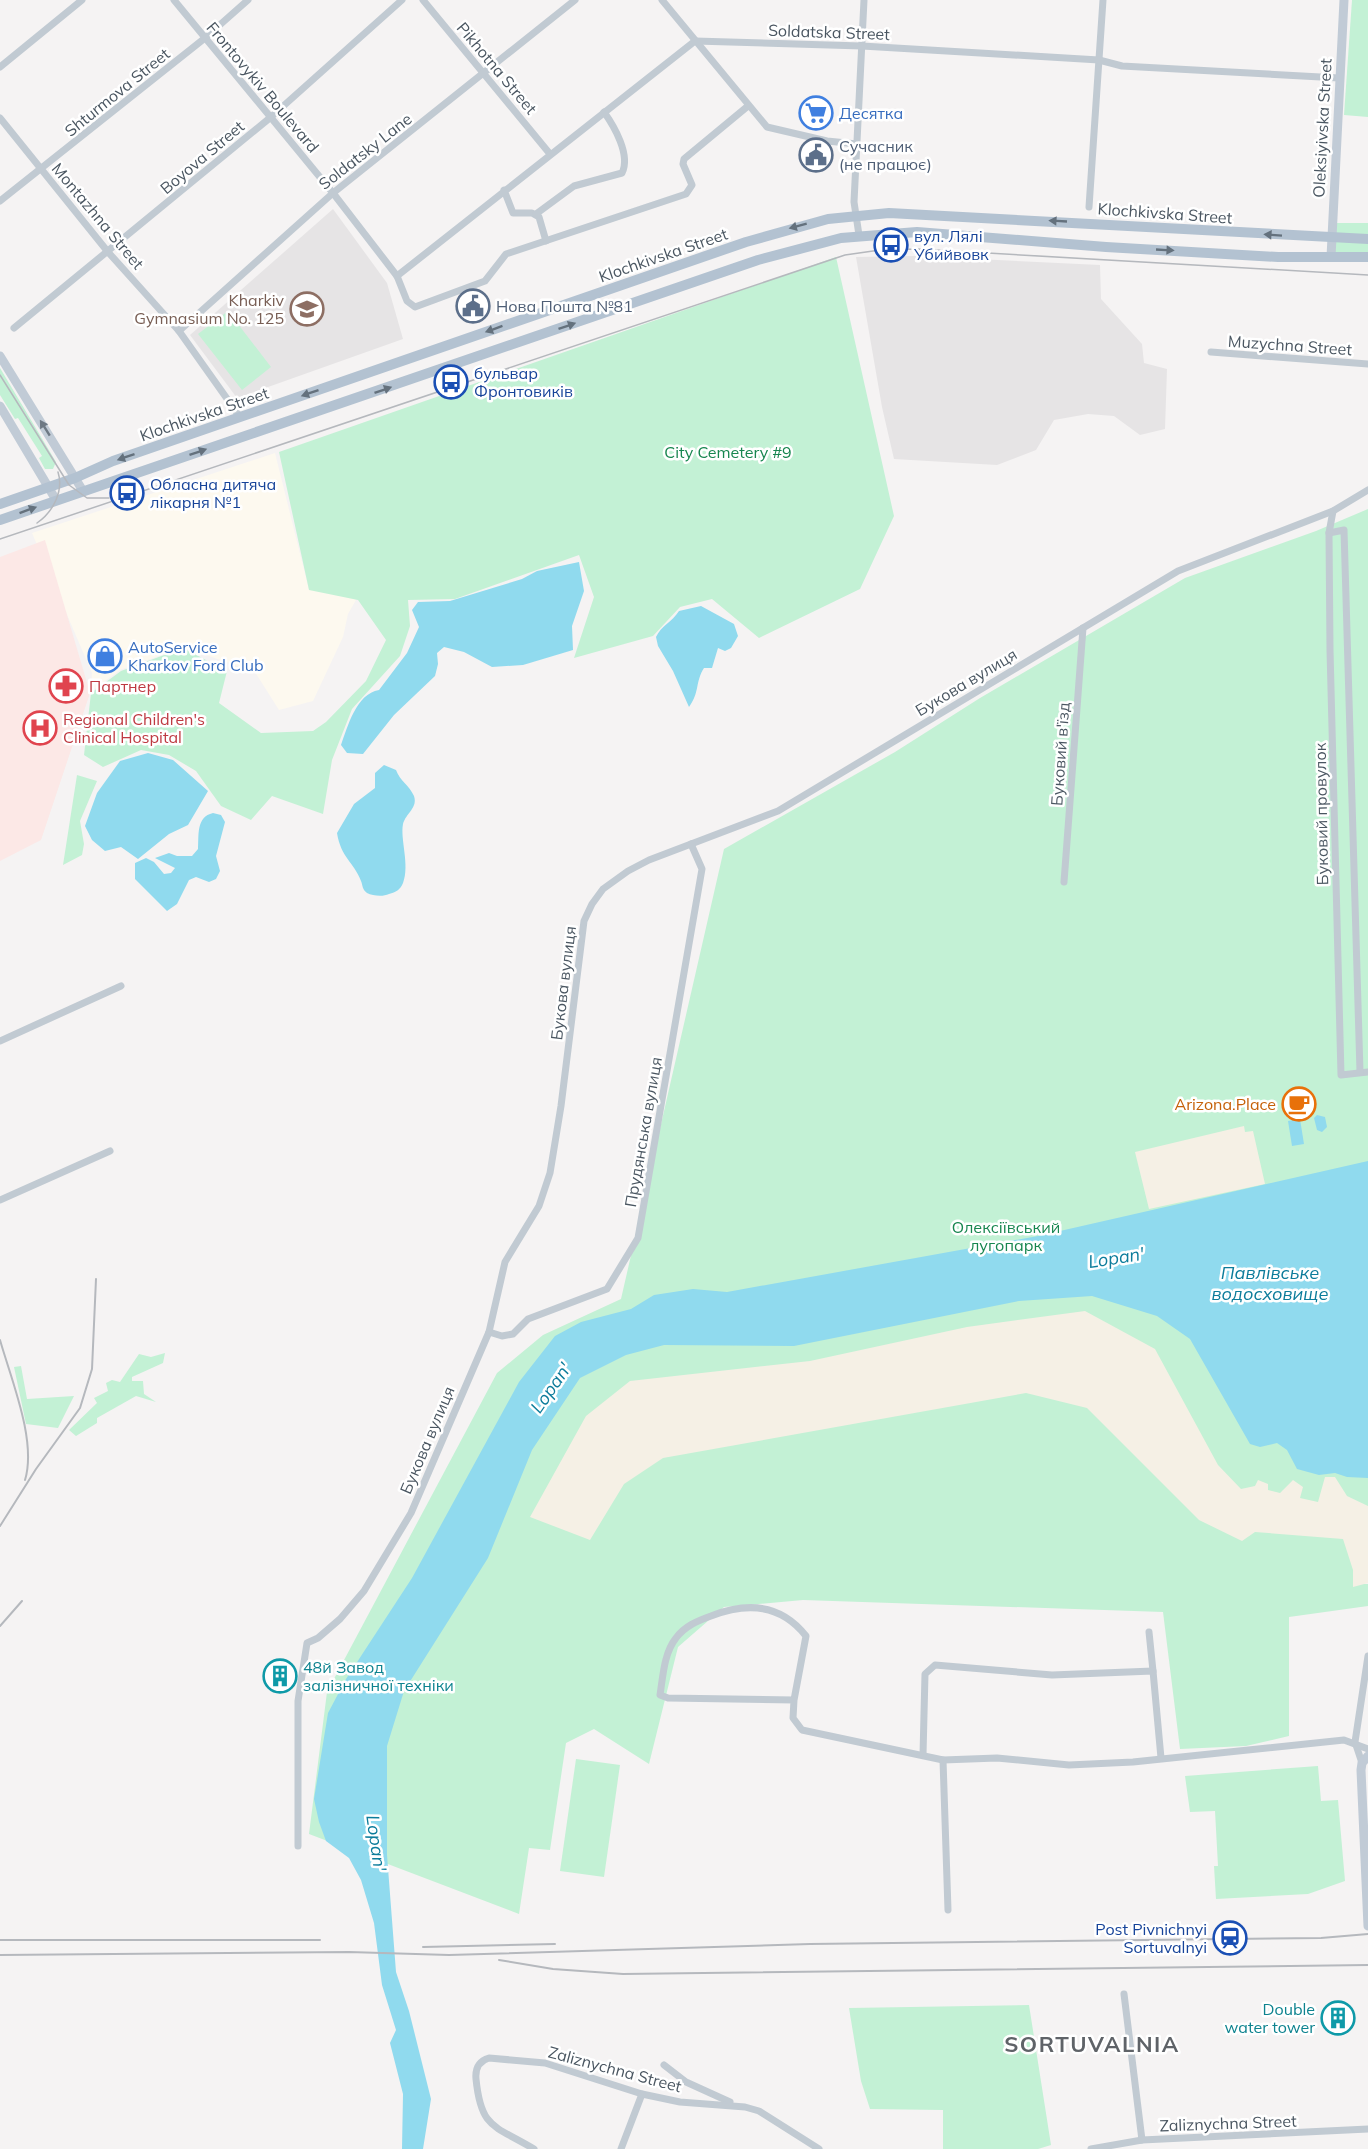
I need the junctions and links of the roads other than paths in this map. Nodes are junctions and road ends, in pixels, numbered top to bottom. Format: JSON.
{"nodes":[{"id":1,"x":82,"y":0,"type":"edge"},
{"id":2,"x":174,"y":0,"type":"edge"},
{"id":3,"x":248,"y":0,"type":"edge"},
{"id":4,"x":402,"y":0,"type":"edge"},
{"id":5,"x":423,"y":0,"type":"edge"},
{"id":6,"x":575,"y":0,"type":"edge"},
{"id":7,"x":662,"y":0,"type":"edge"},
{"id":8,"x":864,"y":0,"type":"edge"},
{"id":9,"x":1103,"y":0,"type":"edge"},
{"id":10,"x":1344,"y":0,"type":"edge"},
{"id":11,"x":205,"y":38,"type":"junction"},
{"id":12,"x":695,"y":41,"type":"junction"},
{"id":13,"x":862,"y":46,"type":"junction"},
{"id":14,"x":1099,"y":60,"type":"junction"},
{"id":15,"x":0,"y":66,"type":"edge"},
{"id":16,"x":484,"y":74,"type":"junction"},
{"id":17,"x":1339,"y":78,"type":"junction"},
{"id":18,"x":748,"y":106,"type":"junction"},
{"id":19,"x":604,"y":112,"type":"junction"},
{"id":20,"x":271,"y":117,"type":"junction"},
{"id":21,"x":0,"y":118,"type":"edge"},
{"id":22,"x":857,"y":144,"type":"junction"},
{"id":23,"x":550,"y":154,"type":"junction"},
{"id":24,"x":42,"y":169,"type":"junction"},
{"id":25,"x":504,"y":190,"type":"junction"},
{"id":26,"x":333,"y":193,"type":"junction"},
{"id":27,"x":0,"y":201,"type":"edge"},
{"id":28,"x":1089,"y":207,"type":"dead end"},
{"id":29,"x":536,"y":214,"type":"junction"},
{"id":30,"x":856,"y":215,"type":"junction"},
{"id":31,"x":859,"y":235,"type":"junction"},
{"id":32,"x":1331,"y":238,"type":"junction"},
{"id":33,"x":1368,"y":239,"type":"edge"},
{"id":34,"x":546,"y":241,"type":"junction"},
{"id":35,"x":108,"y":252,"type":"junction"},
{"id":36,"x":1331,"y":257,"type":"junction"},
{"id":37,"x":1368,"y":257,"type":"edge"},
{"id":38,"x":397,"y":276,"type":"junction"},
{"id":39,"x":14,"y":328,"type":"dead end"},
{"id":40,"x":179,"y":331,"type":"junction"},
{"id":41,"x":1211,"y":352,"type":"dead end"},
{"id":42,"x":0,"y":356,"type":"edge"},
{"id":43,"x":1368,"y":364,"type":"edge"},
{"id":44,"x":0,"y":406,"type":"edge"},
{"id":45,"x":240,"y":417,"type":"junction"},
{"id":46,"x":75,"y":478,"type":"junction"},
{"id":47,"x":50,"y":487,"type":"junction"},
{"id":48,"x":1368,"y":490,"type":"edge"},
{"id":49,"x":83,"y":491,"type":"junction"},
{"id":50,"x":56,"y":500,"type":"junction"},
{"id":51,"x":0,"y":504,"type":"edge"},
{"id":52,"x":1333,"y":511,"type":"junction"},
{"id":53,"x":0,"y":520,"type":"edge"},
{"id":54,"x":1329,"y":533,"type":"junction"},
{"id":55,"x":1083,"y":628,"type":"junction"},
{"id":56,"x":692,"y":844,"type":"junction"},
{"id":57,"x":1064,"y":882,"type":"dead end"},
{"id":58,"x":122,"y":986,"type":"dead end"},
{"id":59,"x":0,"y":1041,"type":"edge"},
{"id":60,"x":1360,"y":1072,"type":"junction"},
{"id":61,"x":1368,"y":1072,"type":"edge"},
{"id":62,"x":110,"y":1151,"type":"dead end"},
{"id":63,"x":0,"y":1200,"type":"edge"},
{"id":64,"x":489,"y":1332,"type":"junction"},
{"id":65,"x":1149,"y":1632,"type":"dead end"},
{"id":66,"x":1368,"y":1656,"type":"edge"},
{"id":67,"x":1153,"y":1671,"type":"junction"},
{"id":68,"x":794,"y":1700,"type":"junction"},
{"id":69,"x":1355,"y":1742,"type":"junction"},
{"id":70,"x":1368,"y":1749,"type":"edge"},
{"id":71,"x":923,"y":1755,"type":"junction"},
{"id":72,"x":1161,"y":1758,"type":"junction"},
{"id":73,"x":1365,"y":1759,"type":"edge"},
{"id":74,"x":944,"y":1760,"type":"junction"},
{"id":75,"x":298,"y":1846,"type":"dead end"},
{"id":76,"x":948,"y":1910,"type":"dead end"},
{"id":77,"x":1368,"y":1926,"type":"edge"},
{"id":78,"x":1124,"y":1994,"type":"dead end"},
{"id":79,"x":664,"y":2066,"type":"dead end"},
{"id":80,"x":642,"y":2094,"type":"junction"},
{"id":81,"x":735,"y":2104,"type":"junction"},
{"id":82,"x":1368,"y":2128,"type":"edge"},
{"id":83,"x":1142,"y":2140,"type":"junction"},
{"id":84,"x":534,"y":2149,"type":"edge"},
{"id":85,"x":621,"y":2149,"type":"edge"},
{"id":86,"x":819,"y":2149,"type":"edge"},
{"id":87,"x":1091,"y":2149,"type":"edge"}],
"edges":[{"from":1,"to":15,"type":"street"},
{"from":2,"to":11,"type":"street","name":"Frontovykiv Boulevard"},
{"from":3,"to":11,"type":"street","name":"Shturmova Street"},
{"from":4,"to":20,"type":"street","name":"Boyova Street"},
{"from":5,"to":16,"type":"street","name":"Pikhotna Street"},
{"from":6,"to":16,"type":"street","name":"Soldatsky Lane"},
{"from":7,"to":12,"type":"street"},
{"from":8,"to":13,"type":"street"},
{"from":9,"to":14,"type":"street"},
{"from":10,"to":17,"type":"street","name":"Oleksiyivska Street"},
{"from":11,"to":20,"type":"street","name":"Frontovykiv Boulevard"},
{"from":11,"to":24,"type":"street","name":"Shturmova Street"},
{"from":12,"to":13,"type":"street","name":"Soldatska Street"},
{"from":12,"to":18,"type":"street"},
{"from":12,"to":19,"type":"street"},
{"from":13,"to":14,"type":"street","name":"Soldatska Street"},
{"from":13,"to":22,"type":"street"},
{"from":14,"to":17,"type":"street","name":"Soldatska Street"},
{"from":14,"to":28,"type":"street"},
{"from":16,"to":23,"type":"street","name":"Pikhotna Street"},
{"from":16,"to":26,"type":"street","name":"Soldatsky Lane"},
{"from":17,"to":32,"type":"street","name":"Oleksiyivska Street"},
{"from":18,"to":22,"type":"street"},
{"from":18,"to":34,"type":"street","name":"Frontovykiv Boulevard"},
{"from":19,"to":23,"type":"street"},
{"from":19,"to":29,"type":"street"},
{"from":20,"to":26,"type":"street","name":"Frontovykiv Boulevard"},
{"from":20,"to":35,"type":"street","name":"Boyova Street"},
{"from":21,"to":24,"type":"street","name":"Montazhna Street"},
{"from":22,"to":30,"type":"street"},
{"from":23,"to":25,"type":"street"},
{"from":24,"to":27,"type":"street","name":"Shturmova Street"},
{"from":24,"to":35,"type":"street","name":"Montazhna Street"},
{"from":25,"to":29,"type":"street"},
{"from":25,"to":38,"type":"street"},
{"from":26,"to":38,"type":"street","name":"Frontovykiv Boulevard"},
{"from":26,"to":40,"type":"street","name":"Soldatsky Lane"},
{"from":29,"to":34,"type":"street"},
{"from":30,"to":31,"type":"street"},
{"from":32,"to":30,"type":"main road","name":"Klochkivska Street","one_way":true},
{"from":30,"to":45,"type":"main road","name":"Klochkivska Street","one_way":true},
{"from":31,"to":36,"type":"main road","one_way":true},
{"from":49,"to":31,"type":"main road","one_way":true},
{"from":32,"to":33,"type":"main road","name":"Klochkivska Street"},
{"from":32,"to":36,"type":"street","name":"Oleksiyivska Street"},
{"from":34,"to":38,"type":"street","name":"Frontovykiv Boulevard"},
{"from":35,"to":39,"type":"street","name":"Boyova Street"},
{"from":35,"to":40,"type":"street","name":"Montazhna Street"},
{"from":36,"to":37,"type":"main road"},
{"from":40,"to":45,"type":"street","name":"Montazhna Street"},
{"from":41,"to":43,"type":"street","name":"Muzychna Street"},
{"from":46,"to":42,"type":"street","one_way":true},
{"from":44,"to":47,"type":"street"},
{"from":45,"to":46,"type":"main road","name":"Klochkivska Street","one_way":true},
{"from":46,"to":47,"type":"main road","name":"Klochkivska Street"},
{"from":46,"to":49,"type":"street"},
{"from":47,"to":50,"type":"street"},
{"from":47,"to":51,"type":"main road","name":"Klochkivska Street"},
{"from":48,"to":52,"type":"street","name":"Букова вулиця"},
{"from":49,"to":50,"type":"main road"},
{"from":53,"to":50,"type":"main road","one_way":true},
{"from":52,"to":54,"type":"street","name":"Буковий провулок"},
{"from":52,"to":55,"type":"street","name":"Букова вулиця"},
{"from":54,"to":60,"type":"street","name":"Буковий провулок"},
{"from":54,"to":60,"type":"street","name":"Буковий провулок"},
{"from":55,"to":56,"type":"street","name":"Букова вулиця"},
{"from":55,"to":57,"type":"street","name":"Буковий в'їзд"},
{"from":56,"to":64,"type":"street","name":"Букова вулиця"},
{"from":56,"to":64,"type":"street","name":"Прудянська вулиця"},
{"from":58,"to":59,"type":"street"},
{"from":60,"to":61,"type":"street","name":"Буковий провулок"},
{"from":62,"to":63,"type":"street"},
{"from":64,"to":75,"type":"street","name":"Букова вулиця"},
{"from":65,"to":67,"type":"street"},
{"from":66,"to":69,"type":"street"},
{"from":67,"to":71,"type":"street"},
{"from":67,"to":72,"type":"street"},
{"from":68,"to":68,"type":"street"},
{"from":68,"to":71,"type":"street"},
{"from":69,"to":70,"type":"street"},
{"from":69,"to":72,"type":"street"},
{"from":69,"to":73,"type":"street"},
{"from":71,"to":74,"type":"street"},
{"from":72,"to":74,"type":"street"},
{"from":73,"to":77,"type":"street"},
{"from":74,"to":76,"type":"street"},
{"from":78,"to":83,"type":"street"},
{"from":79,"to":81,"type":"street"},
{"from":80,"to":81,"type":"street","name":"Zaliznychna Street"},
{"from":80,"to":84,"type":"street","name":"Zaliznychna Street"},
{"from":80,"to":85,"type":"street"},
{"from":81,"to":86,"type":"street","name":"Zaliznychna Street"},
{"from":82,"to":83,"type":"street","name":"Zaliznychna Street"},
{"from":83,"to":87,"type":"street","name":"Zaliznychna Street"}]}
